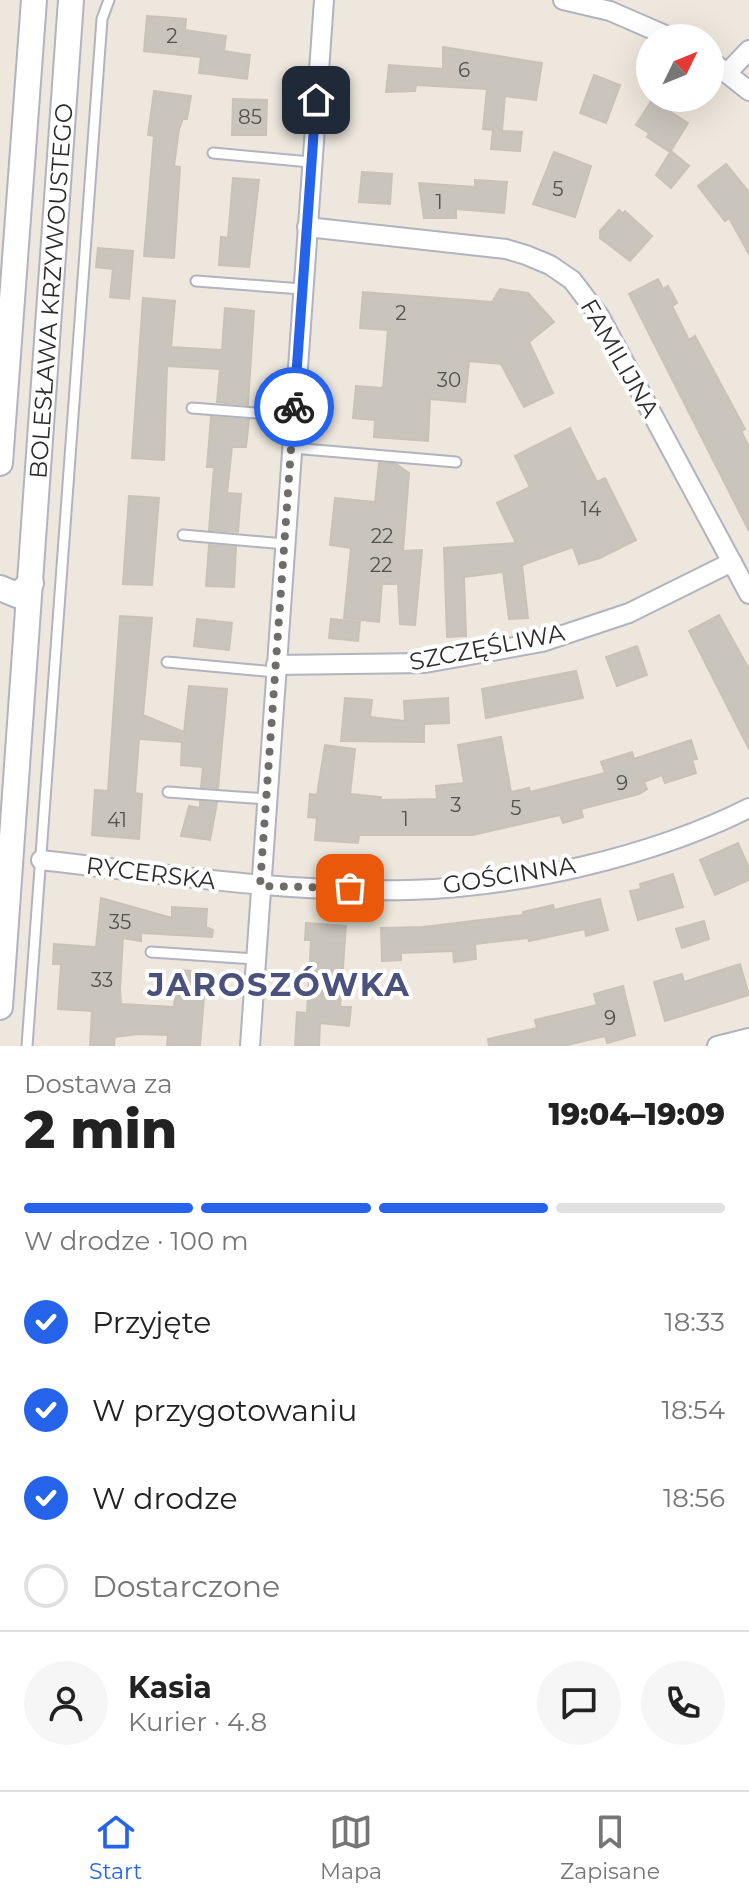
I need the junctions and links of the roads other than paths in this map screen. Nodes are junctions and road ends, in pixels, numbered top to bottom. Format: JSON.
{"nodes":[{"id":1,"x":34,"y":0,"type":"edge"},
{"id":2,"x":71,"y":0,"type":"edge"},
{"id":3,"x":109,"y":0,"type":"edge"},
{"id":4,"x":324,"y":0,"type":"edge"},
{"id":5,"x":563,"y":0,"type":"edge"},
{"id":6,"x":640,"y":24,"type":"edge"},
{"id":7,"x":749,"y":50,"type":"edge"},
{"id":8,"x":724,"y":69,"type":"edge"},
{"id":9,"x":728,"y":72,"type":"junction"},
{"id":10,"x":749,"y":91,"type":"edge"},
{"id":11,"x":213,"y":153,"type":"dead end"},
{"id":12,"x":310,"y":162,"type":"junction"},
{"id":13,"x":307,"y":227,"type":"junction"},
{"id":14,"x":196,"y":281,"type":"dead end"},
{"id":15,"x":302,"y":289,"type":"junction"},
{"id":16,"x":192,"y":408,"type":"dead end"},
{"id":17,"x":293,"y":416,"type":"junction"},
{"id":18,"x":291,"y":448,"type":"junction"},
{"id":19,"x":456,"y":462,"type":"dead end"},
{"id":20,"x":0,"y":463,"type":"edge"},
{"id":21,"x":183,"y":535,"type":"dead end"},
{"id":22,"x":285,"y":544,"type":"junction"},
{"id":23,"x":732,"y":562,"type":"junction"},
{"id":24,"x":31,"y":583,"type":"junction"},
{"id":25,"x":0,"y":588,"type":"edge"},
{"id":26,"x":749,"y":594,"type":"edge"},
{"id":27,"x":167,"y":662,"type":"dead end"},
{"id":28,"x":276,"y":668,"type":"junction"},
{"id":29,"x":168,"y":792,"type":"dead end"},
{"id":30,"x":267,"y":799,"type":"junction"},
{"id":31,"x":749,"y":808,"type":"edge"},
{"id":32,"x":41,"y":860,"type":"junction"},
{"id":33,"x":260,"y":886,"type":"junction"},
{"id":34,"x":151,"y":952,"type":"dead end"},
{"id":35,"x":255,"y":959,"type":"junction"},
{"id":36,"x":0,"y":1007,"type":"edge"},
{"id":37,"x":749,"y":1038,"type":"edge"},
{"id":38,"x":27,"y":1046,"type":"edge"},
{"id":39,"x":250,"y":1046,"type":"edge"},
{"id":40,"x":717,"y":1046,"type":"edge"}],
"edges":[{"from":1,"to":20,"type":"main road","name":"BOLESŁAWA KRZYWOUSTEGO"},
{"from":2,"to":24,"type":"main road","name":"BOLESŁAWA KRZYWOUSTEGO"},
{"from":3,"to":32,"type":"lane"},
{"from":4,"to":12,"type":"street"},
{"from":5,"to":6,"type":"street"},
{"from":7,"to":9,"type":"street"},
{"from":8,"to":9,"type":"street"},
{"from":9,"to":10,"type":"street"},
{"from":11,"to":12,"type":"lane"},
{"from":12,"to":13,"type":"street"},
{"from":13,"to":15,"type":"street"},
{"from":13,"to":23,"type":"street","name":"FAMILIJNA"},
{"from":14,"to":15,"type":"lane"},
{"from":15,"to":17,"type":"street"},
{"from":16,"to":17,"type":"lane"},
{"from":17,"to":18,"type":"street"},
{"from":18,"to":19,"type":"lane"},
{"from":18,"to":22,"type":"street"},
{"from":21,"to":22,"type":"lane"},
{"from":22,"to":28,"type":"street"},
{"from":23,"to":26,"type":"street","name":"FAMILIJNA"},
{"from":23,"to":28,"type":"street","name":"SZCZĘŚLIWA"},
{"from":24,"to":25,"type":"main road"},
{"from":24,"to":36,"type":"main road","name":"BOLESŁAWA KRZYWOUSTEGO"},
{"from":27,"to":28,"type":"lane"},
{"from":28,"to":30,"type":"street"},
{"from":29,"to":30,"type":"lane"},
{"from":30,"to":33,"type":"street"},
{"from":31,"to":33,"type":"street","name":"GOŚCINNA"},
{"from":32,"to":33,"type":"street","name":"RYCERSKA"},
{"from":32,"to":38,"type":"lane"},
{"from":33,"to":35,"type":"street"},
{"from":34,"to":35,"type":"lane"},
{"from":35,"to":39,"type":"street"},
{"from":37,"to":40,"type":"street"}]}
